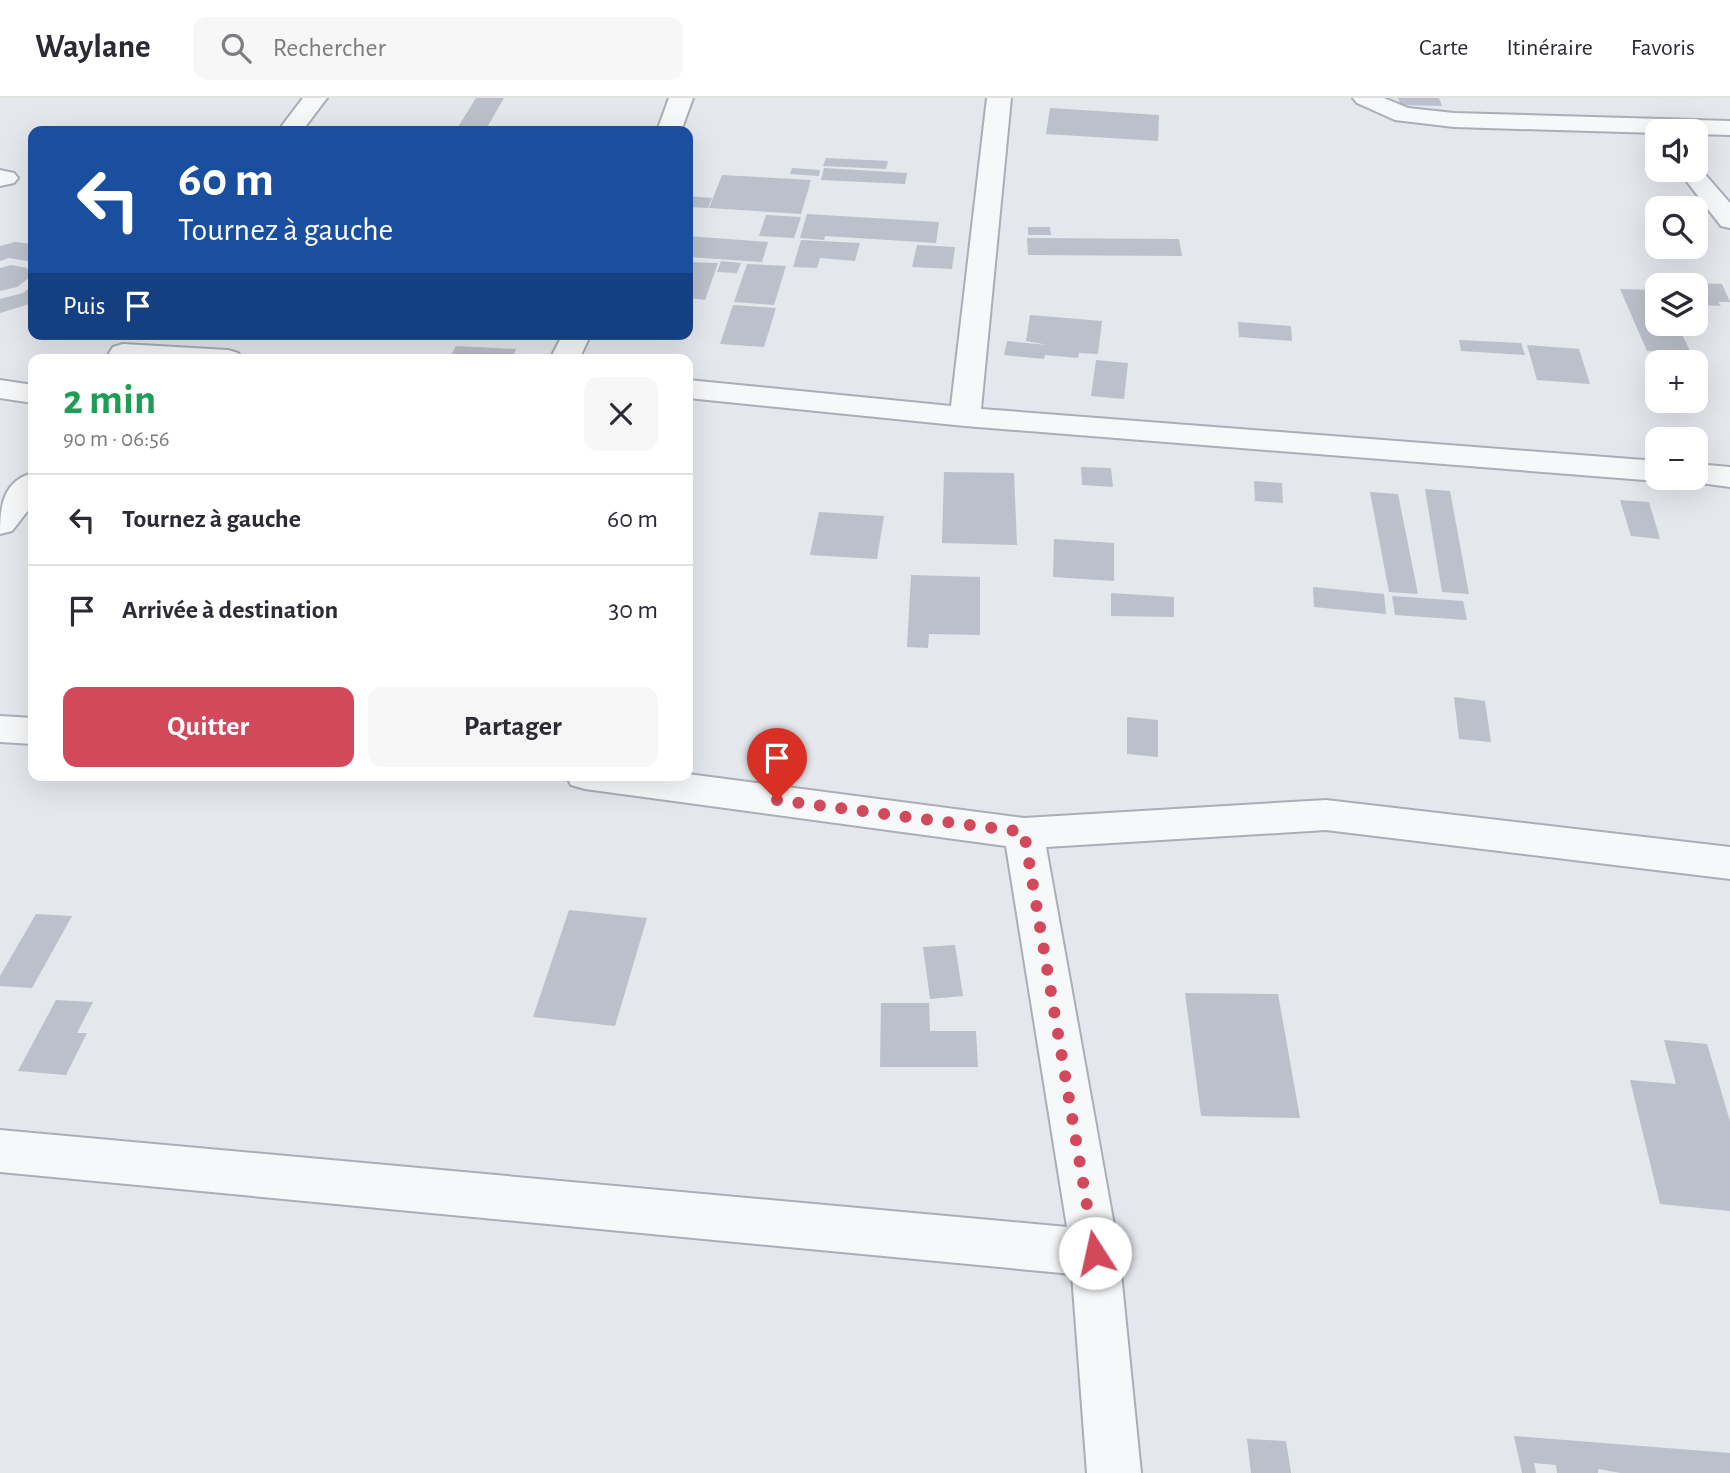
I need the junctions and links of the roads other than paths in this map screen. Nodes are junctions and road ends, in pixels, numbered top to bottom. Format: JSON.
{"nodes":[{"id":1,"x":315,"y":98,"type":"edge"},
{"id":2,"x":681,"y":98,"type":"edge"},
{"id":3,"x":999,"y":98,"type":"edge"},
{"id":4,"x":1365,"y":98,"type":"edge"},
{"id":5,"x":1633,"y":98,"type":"edge"},
{"id":6,"x":1650,"y":119,"type":"edge"},
{"id":7,"x":294,"y":126,"type":"edge"},
{"id":8,"x":672,"y":126,"type":"edge"},
{"id":9,"x":1645,"y":128,"type":"edge"},
{"id":10,"x":1708,"y":128,"type":"edge"},
{"id":11,"x":1730,"y":128,"type":"edge"},
{"id":12,"x":1700,"y":182,"type":"edge"},
{"id":13,"x":1730,"y":220,"type":"edge"},
{"id":14,"x":126,"y":349,"type":"edge"},
{"id":15,"x":177,"y":354,"type":"edge"},
{"id":16,"x":0,"y":389,"type":"edge"},
{"id":17,"x":693,"y":390,"type":"edge"},
{"id":18,"x":28,"y":393,"type":"edge"},
{"id":19,"x":965,"y":417,"type":"junction"},
{"id":20,"x":1645,"y":470,"type":"edge"},
{"id":21,"x":1708,"y":475,"type":"edge"},
{"id":22,"x":1730,"y":477,"type":"edge"},
{"id":23,"x":28,"y":489,"type":"edge"},
{"id":24,"x":0,"y":524,"type":"edge"},
{"id":25,"x":0,"y":729,"type":"edge"},
{"id":26,"x":28,"y":731,"type":"edge"},
{"id":27,"x":631,"y":781,"type":"edge"},
{"id":28,"x":1024,"y":832,"type":"junction"},
{"id":29,"x":1730,"y":863,"type":"edge"},
{"id":30,"x":0,"y":1151,"type":"edge"},
{"id":31,"x":1095,"y":1253,"type":"junction"},
{"id":32,"x":1114,"y":1473,"type":"edge"}],
"edges":[{"from":1,"to":7,"type":"street"},
{"from":2,"to":8,"type":"street"},
{"from":3,"to":19,"type":"street"},
{"from":4,"to":9,"type":"street"},
{"from":5,"to":6,"type":"street"},
{"from":10,"to":11,"type":"street"},
{"from":12,"to":13,"type":"street"},
{"from":14,"to":15,"type":"street"},
{"from":16,"to":18,"type":"street"},
{"from":17,"to":19,"type":"street"},
{"from":19,"to":20,"type":"street"},
{"from":21,"to":22,"type":"street"},
{"from":23,"to":24,"type":"street"},
{"from":25,"to":26,"type":"street"},
{"from":27,"to":28,"type":"street"},
{"from":28,"to":29,"type":"street"},
{"from":28,"to":31,"type":"street"},
{"from":30,"to":31,"type":"street"},
{"from":31,"to":32,"type":"street"}]}
